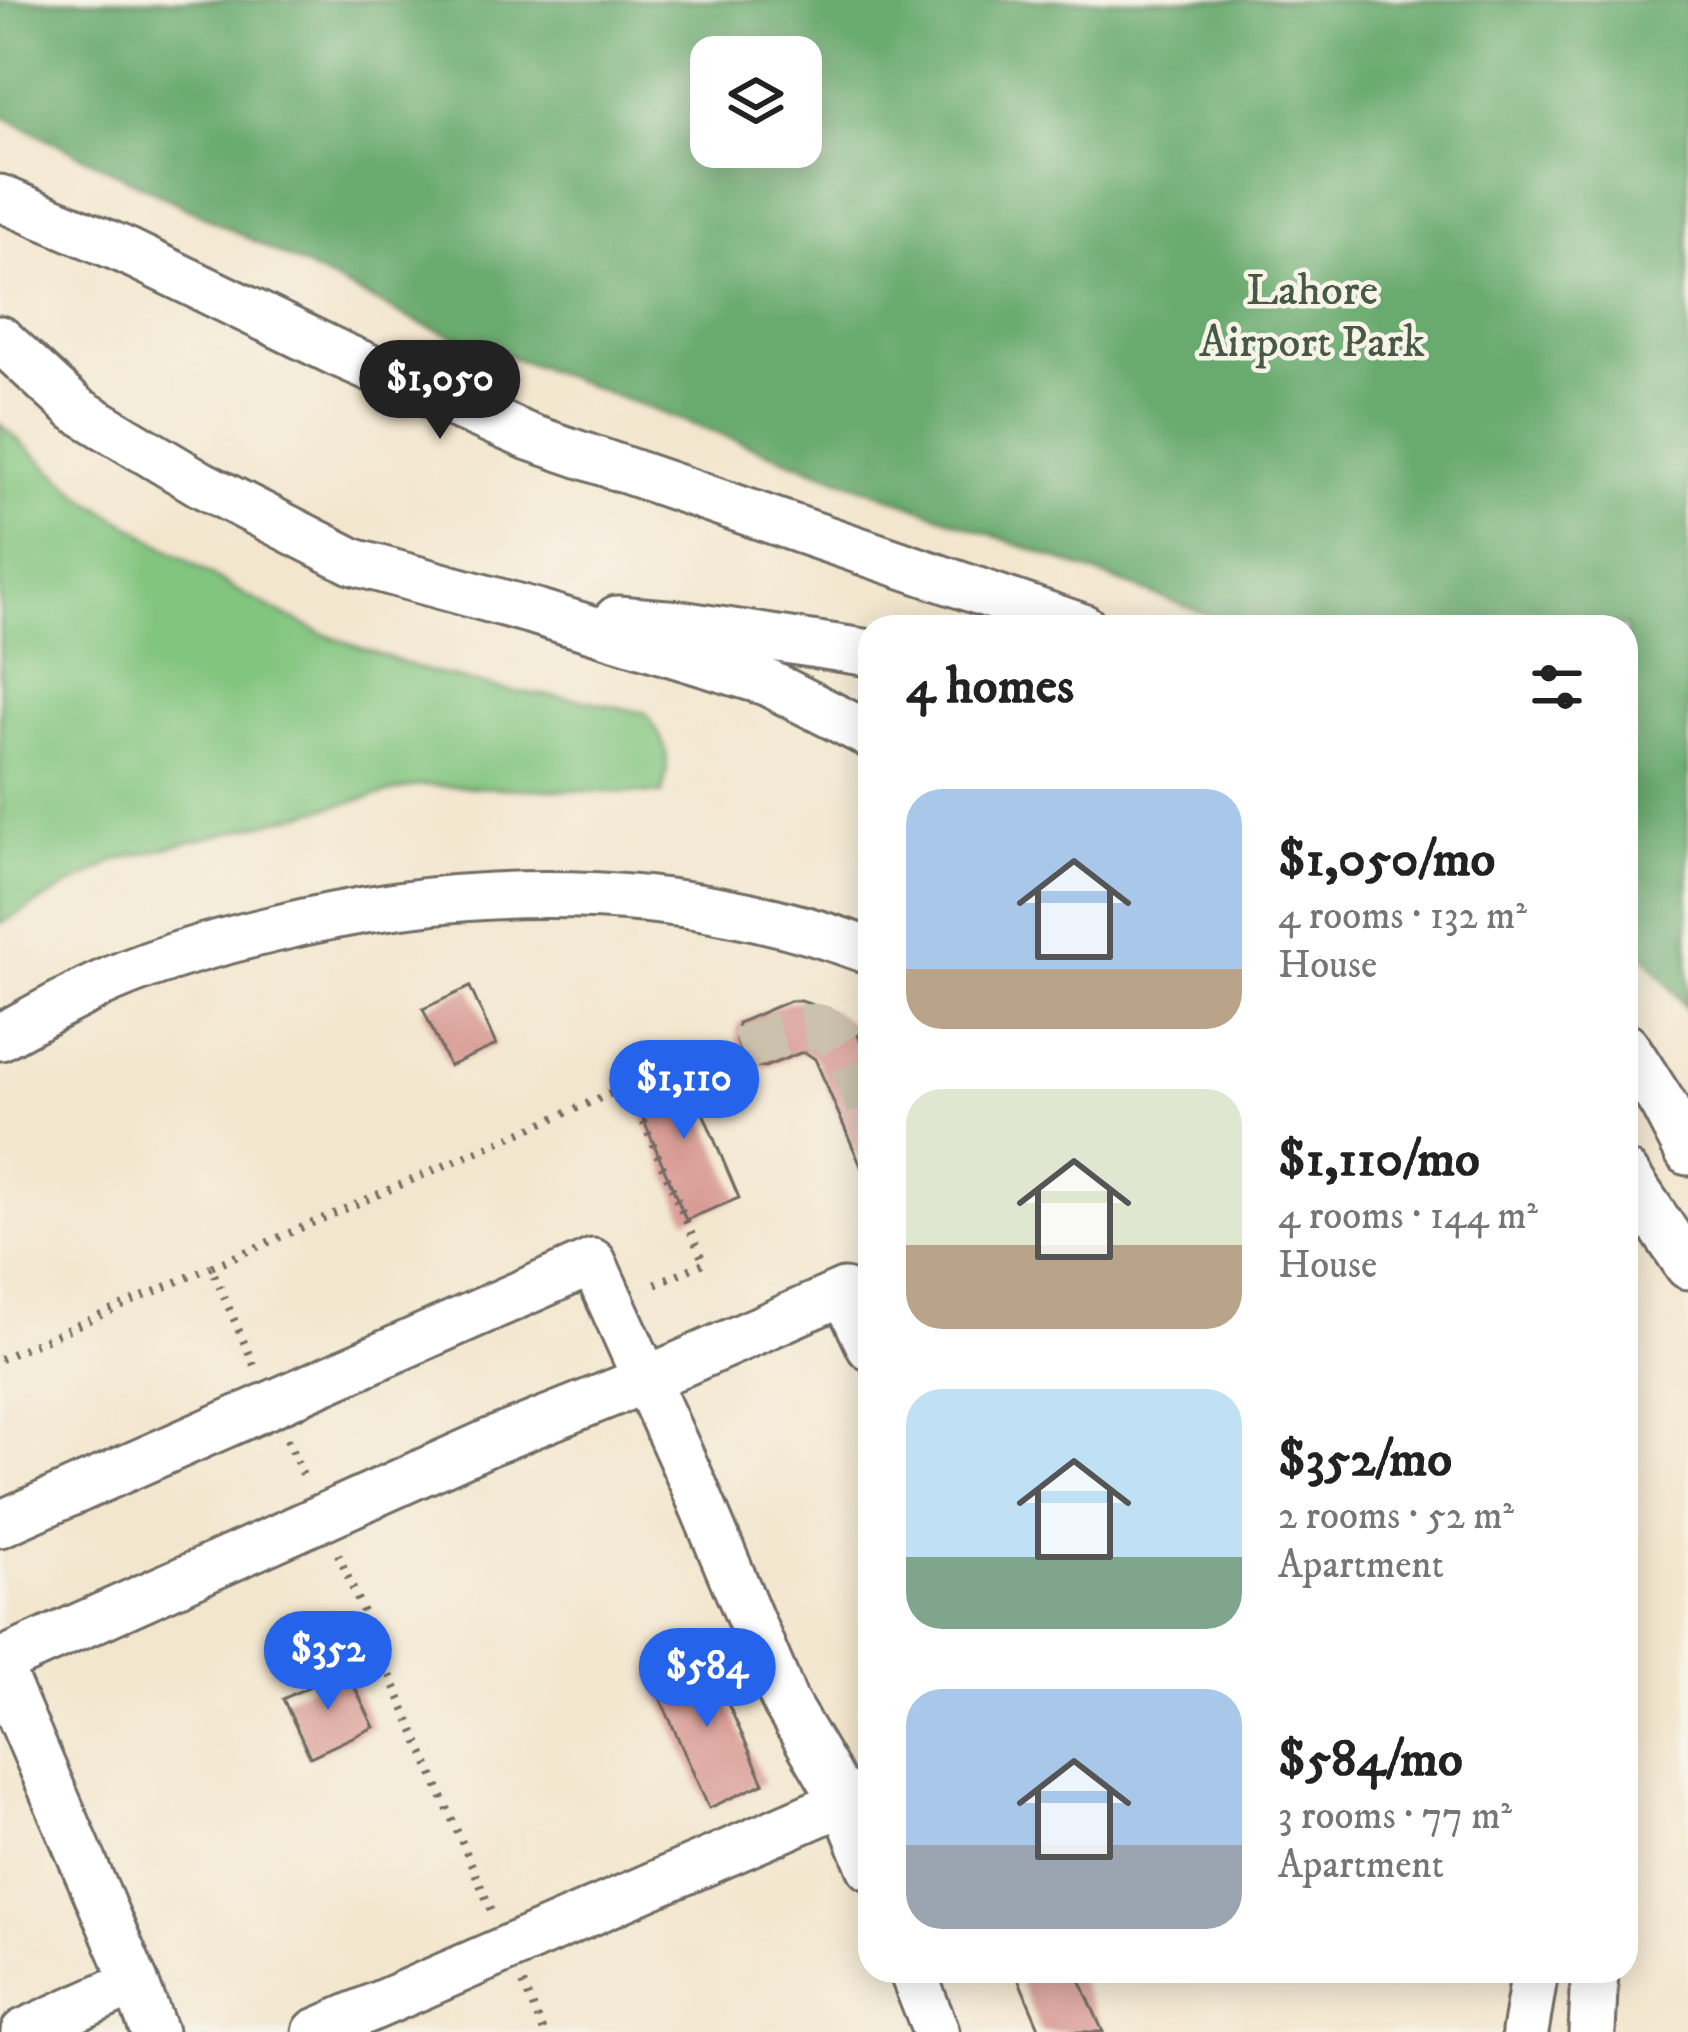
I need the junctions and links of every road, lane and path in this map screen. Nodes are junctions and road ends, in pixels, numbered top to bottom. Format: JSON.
{"nodes":[{"id":1,"x":0,"y":198,"type":"edge"},
{"id":2,"x":0,"y":339,"type":"edge"},
{"id":3,"x":536,"y":612,"type":"junction"},
{"id":4,"x":1048,"y":615,"type":"edge"},
{"id":5,"x":858,"y":651,"type":"edge"},
{"id":6,"x":858,"y":729,"type":"edge"},
{"id":7,"x":858,"y":947,"type":"edge"},
{"id":8,"x":0,"y":1037,"type":"edge"},
{"id":9,"x":1638,"y":1064,"type":"edge"},
{"id":10,"x":1688,"y":1152,"type":"edge"},
{"id":11,"x":1638,"y":1192,"type":"edge"},
{"id":12,"x":1688,"y":1266,"type":"edge"},
{"id":13,"x":211,"y":1267,"type":"dead end"},
{"id":14,"x":858,"y":1322,"type":"edge"},
{"id":15,"x":0,"y":1359,"type":"edge"},
{"id":16,"x":645,"y":1380,"type":"junction"},
{"id":17,"x":0,"y":1524,"type":"edge"},
{"id":18,"x":0,"y":1665,"type":"edge"},
{"id":19,"x":857,"y":1797,"type":"edge"},
{"id":20,"x":135,"y":1982,"type":"junction"},
{"id":21,"x":916,"y":1983,"type":"edge"},
{"id":22,"x":1533,"y":1983,"type":"edge"},
{"id":23,"x":1594,"y":1983,"type":"edge"},
{"id":24,"x":24,"y":2032,"type":"edge"},
{"id":25,"x":154,"y":2032,"type":"edge"},
{"id":26,"x":316,"y":2032,"type":"edge"},
{"id":27,"x":936,"y":2032,"type":"edge"},
{"id":28,"x":1526,"y":2032,"type":"edge"},
{"id":29,"x":1592,"y":2032,"type":"edge"}],
"edges":[{"from":1,"to":4,"type":"street"},
{"from":2,"to":3,"type":"street"},
{"from":3,"to":5,"type":"street"},
{"from":3,"to":6,"type":"street"},
{"from":7,"to":8,"type":"street"},
{"from":9,"to":10,"type":"street"},
{"from":11,"to":12,"type":"street"},
{"from":13,"to":15,"type":"path"},
{"from":14,"to":16,"type":"street"},
{"from":16,"to":17,"type":"street"},
{"from":16,"to":18,"type":"street"},
{"from":16,"to":19,"type":"street"},
{"from":18,"to":20,"type":"street"},
{"from":19,"to":26,"type":"street"},
{"from":20,"to":24,"type":"street"},
{"from":20,"to":25,"type":"street"},
{"from":21,"to":27,"type":"street"},
{"from":22,"to":28,"type":"street"},
{"from":23,"to":29,"type":"street"}]}
